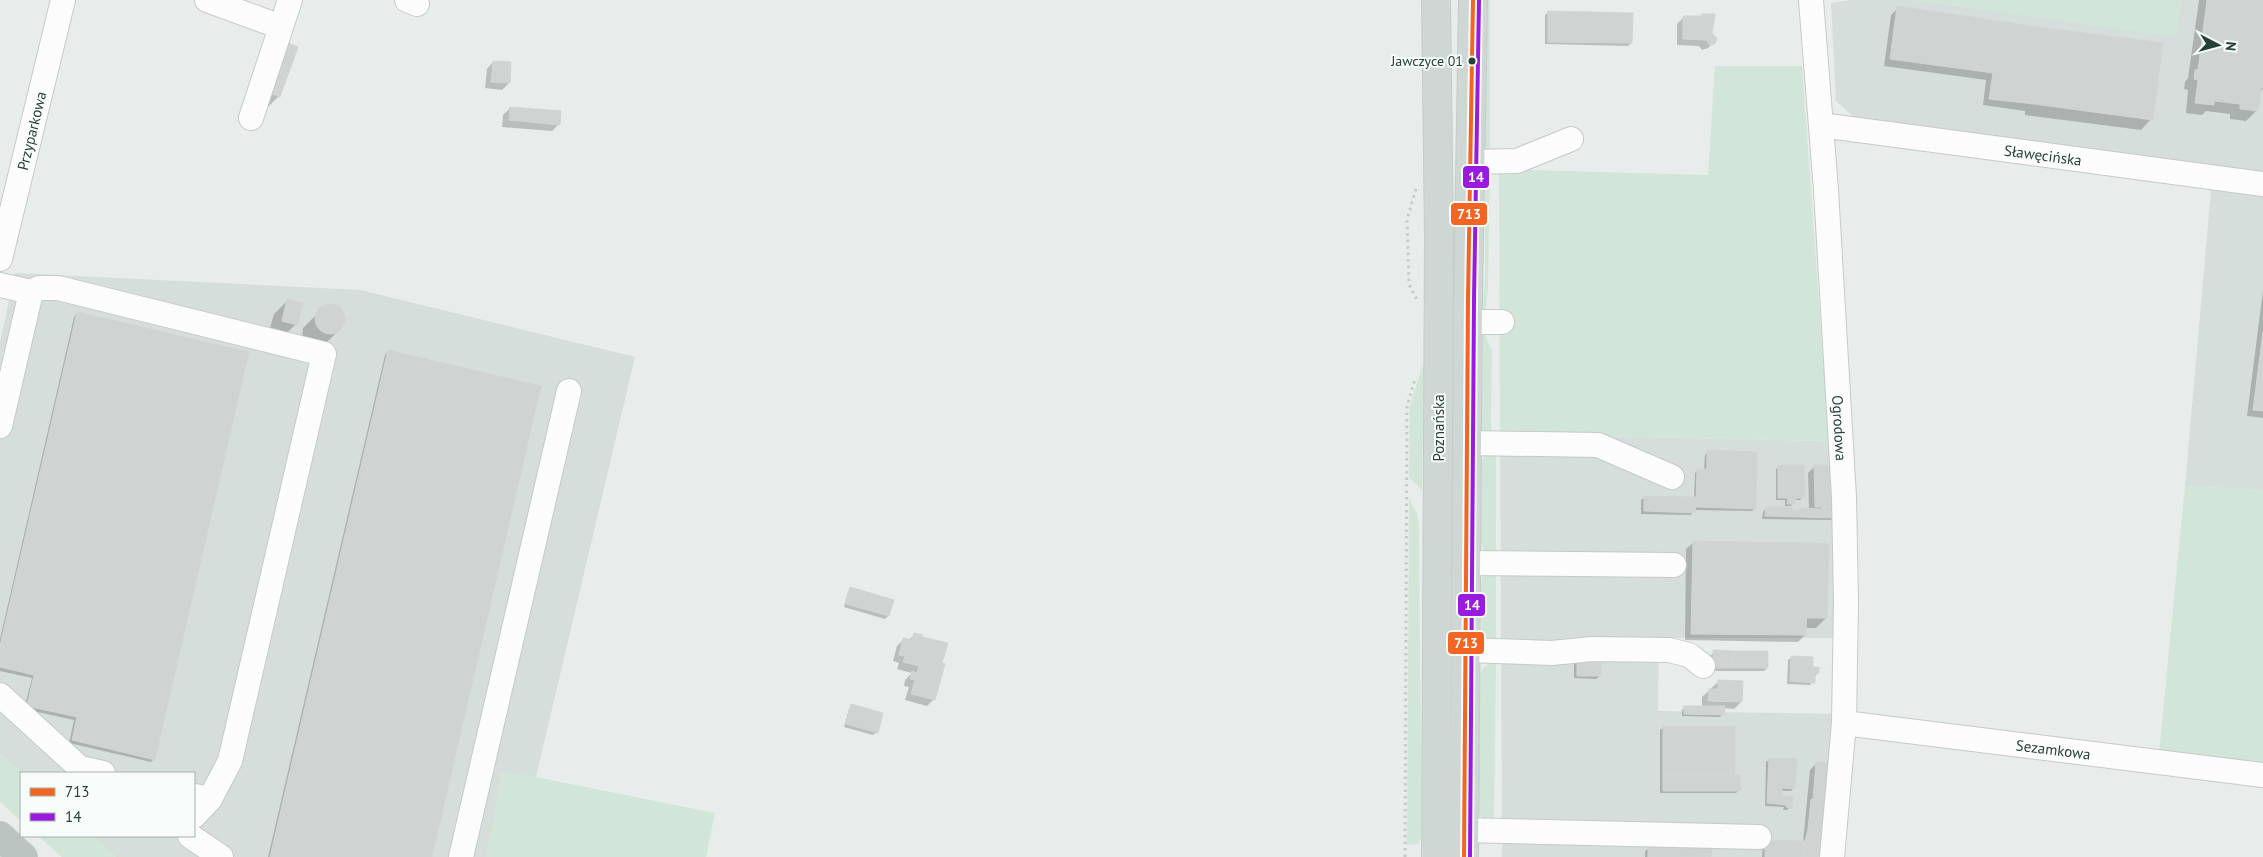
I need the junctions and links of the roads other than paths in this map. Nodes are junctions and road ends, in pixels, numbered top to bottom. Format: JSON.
{"nodes":[{"id":1,"x":63,"y":0,"type":"edge"},
{"id":2,"x":207,"y":0,"type":"edge"},
{"id":3,"x":290,"y":0,"type":"edge"},
{"id":4,"x":1436,"y":0,"type":"edge"},
{"id":5,"x":1473,"y":0,"type":"edge"},
{"id":6,"x":1811,"y":0,"type":"edge"},
{"id":7,"x":281,"y":26,"type":"junction"},
{"id":8,"x":251,"y":118,"type":"dead end"},
{"id":9,"x":1822,"y":125,"type":"junction"},
{"id":10,"x":1571,"y":139,"type":"dead end"},
{"id":11,"x":1470,"y":162,"type":"junction"},
{"id":12,"x":2263,"y":184,"type":"edge"},
{"id":13,"x":0,"y":259,"type":"edge"},
{"id":14,"x":0,"y":285,"type":"edge"},
{"id":15,"x":31,"y":292,"type":"junction"},
{"id":16,"x":1468,"y":322,"type":"junction"},
{"id":17,"x":1502,"y":322,"type":"dead end"},
{"id":18,"x":569,"y":391,"type":"dead end"},
{"id":19,"x":0,"y":426,"type":"edge"},
{"id":20,"x":1467,"y":443,"type":"junction"},
{"id":21,"x":1672,"y":477,"type":"dead end"},
{"id":22,"x":1466,"y":563,"type":"junction"},
{"id":23,"x":1674,"y":565,"type":"dead end"},
{"id":24,"x":1465,"y":650,"type":"junction"},
{"id":25,"x":1703,"y":666,"type":"dead end"},
{"id":26,"x":0,"y":695,"type":"edge"},
{"id":27,"x":1844,"y":724,"type":"junction"},
{"id":28,"x":98,"y":772,"type":"edge"},
{"id":29,"x":2263,"y":775,"type":"edge"},
{"id":30,"x":199,"y":804,"type":"edge"},
{"id":31,"x":1464,"y":830,"type":"junction"},
{"id":32,"x":0,"y":836,"type":"edge"},
{"id":33,"x":191,"y":837,"type":"edge"},
{"id":34,"x":1759,"y":837,"type":"dead end"},
{"id":35,"x":24,"y":857,"type":"edge"},
{"id":36,"x":221,"y":857,"type":"edge"},
{"id":37,"x":461,"y":857,"type":"edge"},
{"id":38,"x":1436,"y":857,"type":"edge"},
{"id":39,"x":1464,"y":857,"type":"edge"},
{"id":40,"x":1832,"y":857,"type":"edge"}],
"edges":[{"from":1,"to":13,"type":"street","name":"Przyparkowa"},
{"from":2,"to":7,"type":"street"},
{"from":3,"to":7,"type":"street"},
{"from":4,"to":38,"type":"main road","name":"Poznańska"},
{"from":5,"to":11,"type":"main road","name":"Poznańska"},
{"from":6,"to":9,"type":"street","name":"Ogrodowa"},
{"from":7,"to":8,"type":"street"},
{"from":9,"to":12,"type":"street","name":"Sławęcińska"},
{"from":9,"to":27,"type":"street","name":"Ogrodowa"},
{"from":10,"to":11,"type":"street"},
{"from":11,"to":16,"type":"main road","name":"Poznańska"},
{"from":14,"to":15,"type":"street"},
{"from":15,"to":19,"type":"street"},
{"from":15,"to":30,"type":"street"},
{"from":16,"to":17,"type":"street"},
{"from":16,"to":20,"type":"main road","name":"Poznańska"},
{"from":18,"to":37,"type":"street"},
{"from":20,"to":21,"type":"street"},
{"from":20,"to":22,"type":"main road","name":"Poznańska"},
{"from":22,"to":23,"type":"street"},
{"from":22,"to":24,"type":"main road","name":"Poznańska"},
{"from":24,"to":25,"type":"street"},
{"from":24,"to":31,"type":"main road","name":"Poznańska"},
{"from":26,"to":28,"type":"street"},
{"from":27,"to":29,"type":"street","name":"Sezamkowa"},
{"from":27,"to":40,"type":"street","name":"Ogrodowa"},
{"from":31,"to":34,"type":"street"},
{"from":31,"to":39,"type":"main road","name":"Poznańska"},
{"from":32,"to":35,"type":"highway"},
{"from":33,"to":36,"type":"street"}]}
